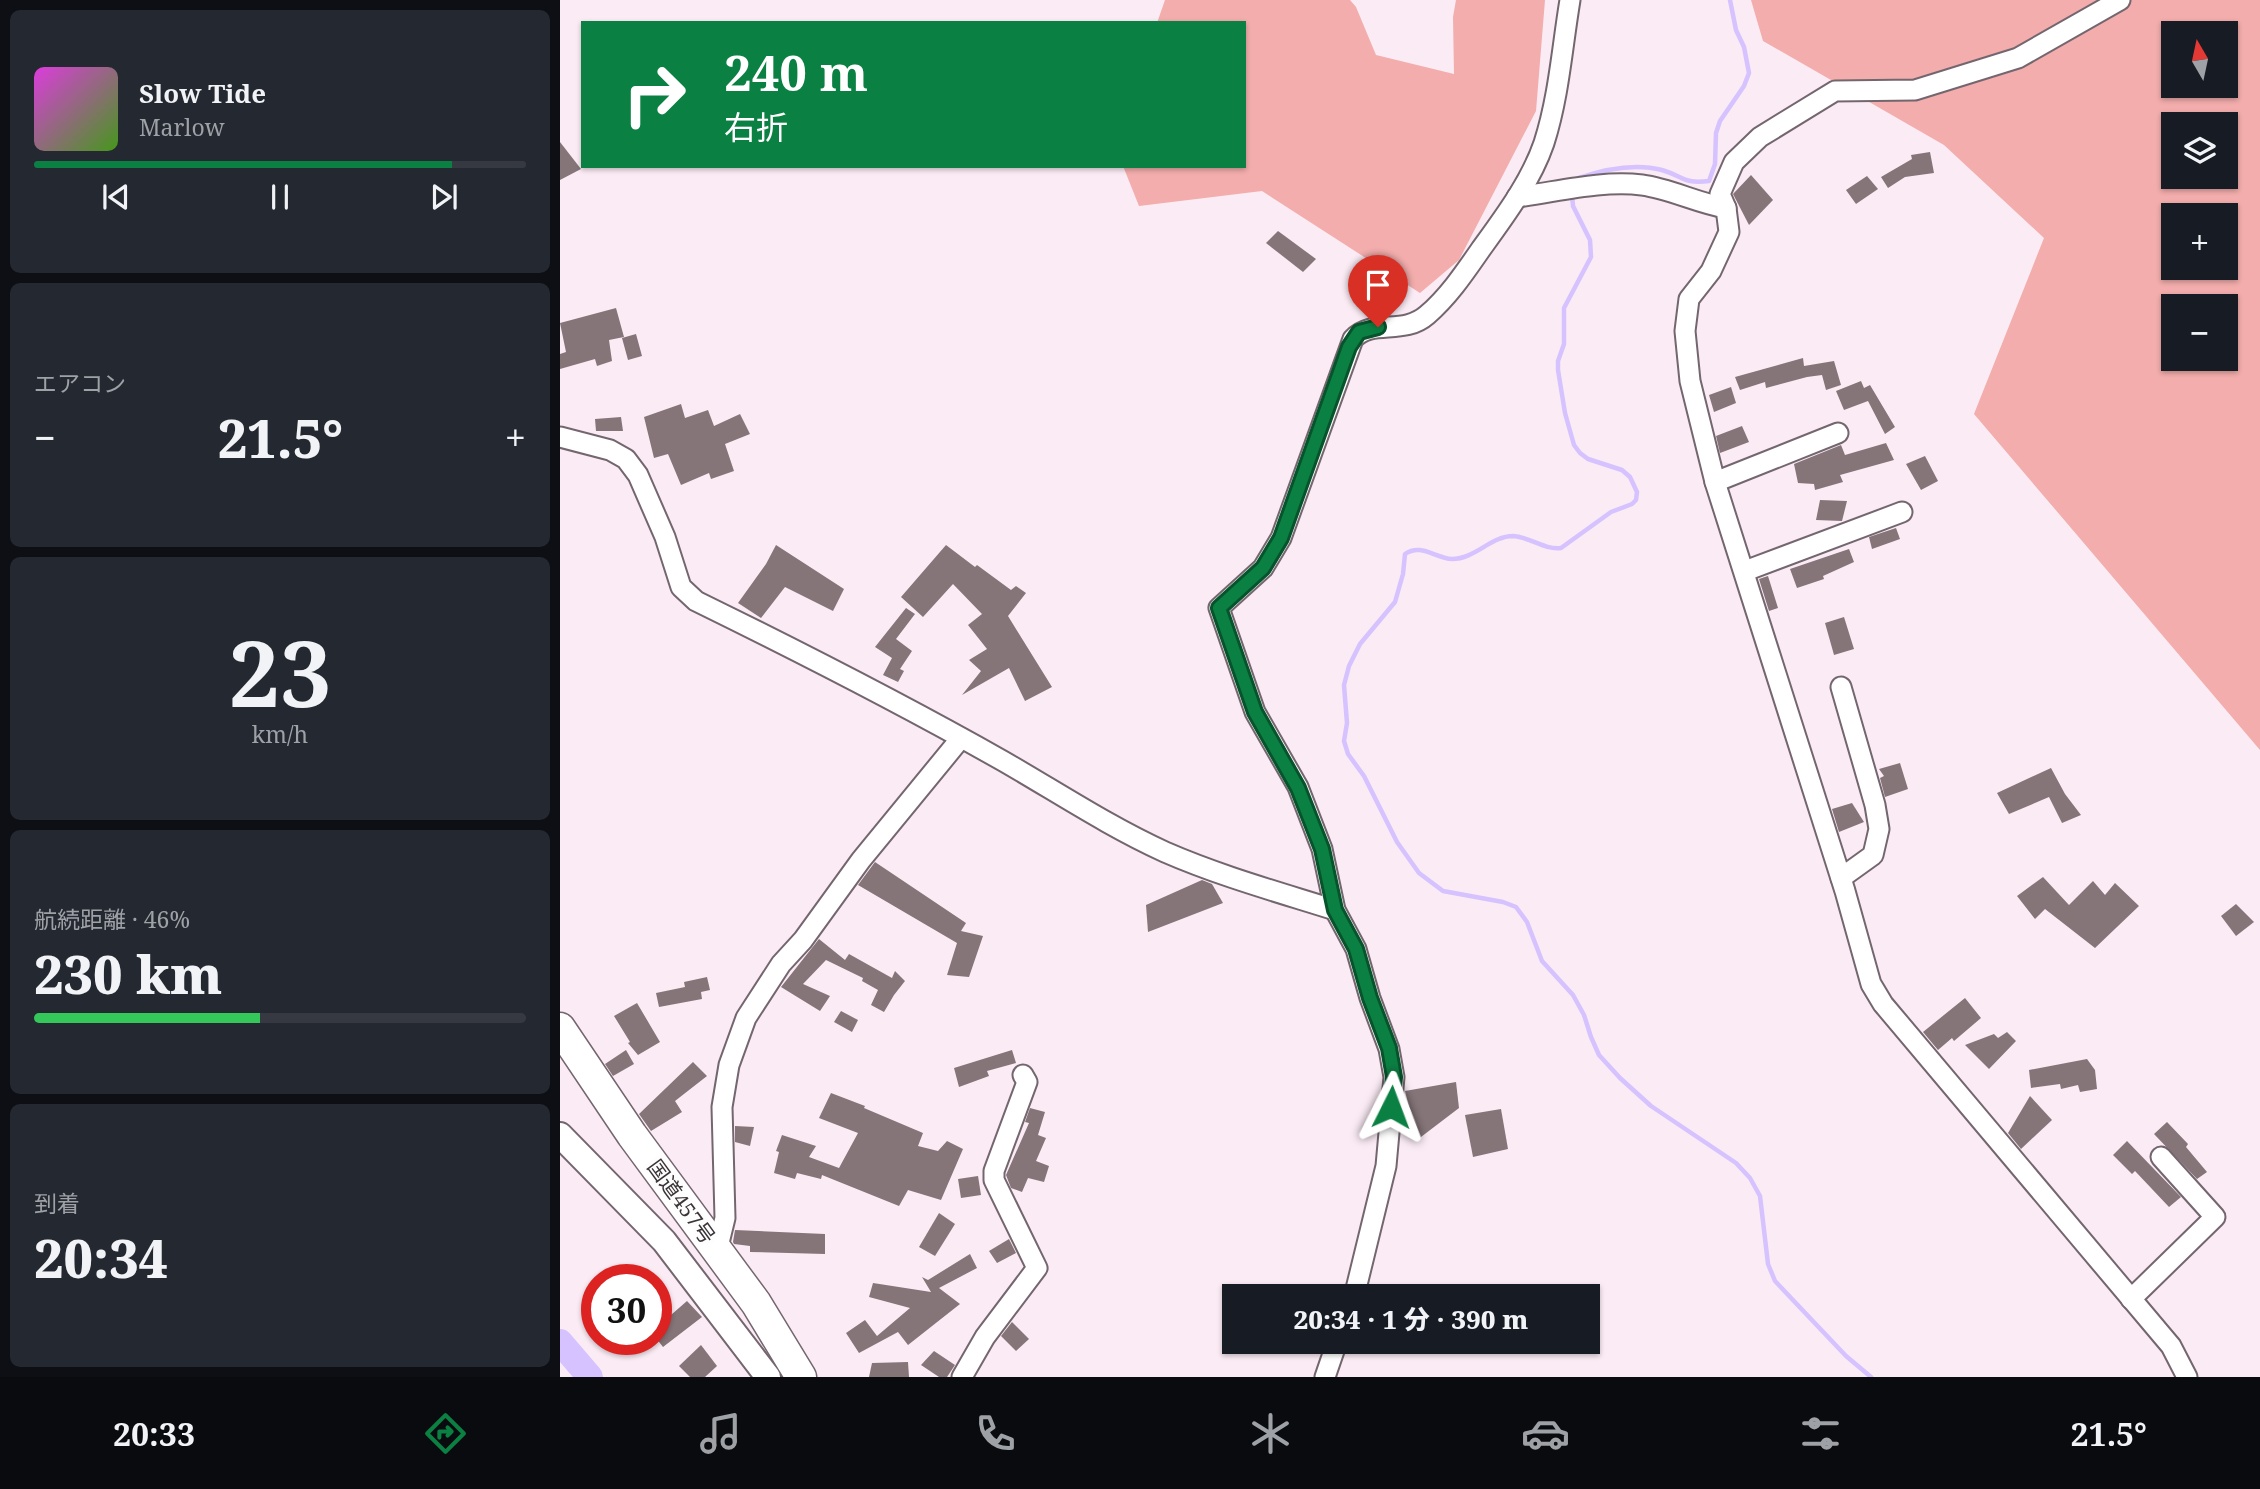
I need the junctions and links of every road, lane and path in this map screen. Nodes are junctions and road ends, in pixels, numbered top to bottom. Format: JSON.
{"nodes":[{"id":1,"x":1570,"y":0,"type":"edge"},
{"id":2,"x":2120,"y":0,"type":"edge"},
{"id":3,"x":1517,"y":197,"type":"junction"},
{"id":4,"x":1726,"y":208,"type":"junction"},
{"id":5,"x":1838,"y":433,"type":"dead end"},
{"id":6,"x":560,"y":437,"type":"edge"},
{"id":7,"x":1715,"y":482,"type":"junction"},
{"id":8,"x":1902,"y":512,"type":"dead end"},
{"id":9,"x":1745,"y":571,"type":"junction"},
{"id":10,"x":1841,"y":687,"type":"dead end"},
{"id":11,"x":961,"y":738,"type":"junction"},
{"id":12,"x":1841,"y":878,"type":"junction"},
{"id":13,"x":1335,"y":910,"type":"junction"},
{"id":14,"x":560,"y":1028,"type":"edge"},
{"id":15,"x":1023,"y":1075,"type":"dead end"},
{"id":16,"x":560,"y":1135,"type":"edge"},
{"id":17,"x":2161,"y":1157,"type":"dead end"},
{"id":18,"x":717,"y":1251,"type":"junction"},
{"id":19,"x":1357,"y":1284,"type":"edge"},
{"id":20,"x":2131,"y":1299,"type":"junction"},
{"id":21,"x":1333,"y":1354,"type":"edge"},
{"id":22,"x":768,"y":1377,"type":"edge"},
{"id":23,"x":801,"y":1377,"type":"edge"},
{"id":24,"x":962,"y":1377,"type":"edge"},
{"id":25,"x":1325,"y":1377,"type":"edge"},
{"id":26,"x":2187,"y":1377,"type":"edge"}],
"edges":[{"from":1,"to":3,"type":"street"},
{"from":2,"to":4,"type":"street"},
{"from":3,"to":4,"type":"street"},
{"from":3,"to":13,"type":"street"},
{"from":4,"to":7,"type":"street"},
{"from":5,"to":7,"type":"street"},
{"from":6,"to":11,"type":"street"},
{"from":7,"to":9,"type":"street"},
{"from":8,"to":9,"type":"street"},
{"from":9,"to":12,"type":"street"},
{"from":10,"to":12,"type":"street"},
{"from":11,"to":13,"type":"street"},
{"from":11,"to":18,"type":"street"},
{"from":12,"to":20,"type":"street"},
{"from":13,"to":19,"type":"street"},
{"from":14,"to":18,"type":"highway","name":"国道457号"},
{"from":15,"to":24,"type":"street"},
{"from":16,"to":22,"type":"main road"},
{"from":17,"to":20,"type":"street"},
{"from":18,"to":23,"type":"highway","name":"国道457号"},
{"from":20,"to":26,"type":"street"},
{"from":21,"to":25,"type":"street"}]}
